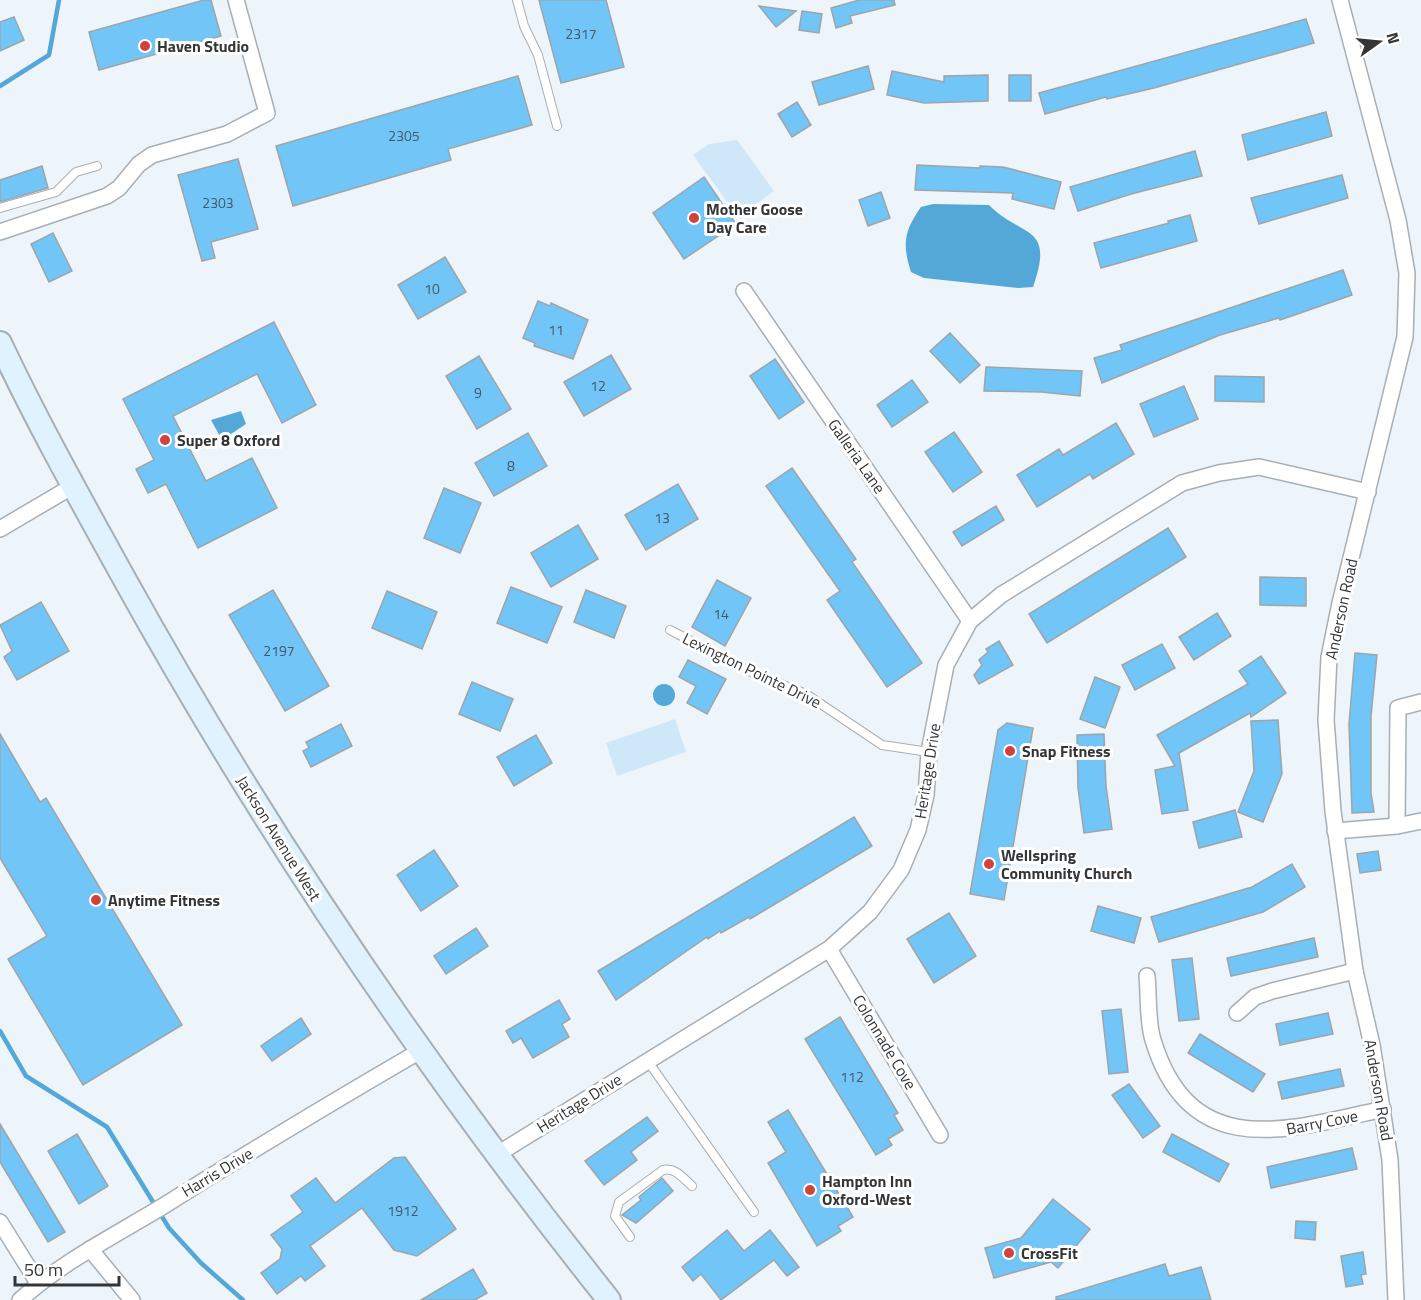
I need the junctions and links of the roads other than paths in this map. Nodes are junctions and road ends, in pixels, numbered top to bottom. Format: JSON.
{"nodes":[{"id":1,"x":236,"y":0,"type":"edge"},
{"id":2,"x":517,"y":0,"type":"edge"},
{"id":3,"x":1340,"y":0,"type":"edge"},
{"id":4,"x":557,"y":126,"type":"dead end"},
{"id":5,"x":97,"y":166,"type":"dead end"},
{"id":6,"x":0,"y":208,"type":"edge"},
{"id":7,"x":0,"y":232,"type":"edge"},
{"id":8,"x":744,"y":291,"type":"dead end"},
{"id":9,"x":0,"y":342,"type":"edge"},
{"id":10,"x":73,"y":486,"type":"junction"},
{"id":11,"x":1368,"y":492,"type":"junction"},
{"id":12,"x":0,"y":529,"type":"edge"},
{"id":13,"x":970,"y":621,"type":"junction"},
{"id":14,"x":670,"y":630,"type":"dead end"},
{"id":15,"x":1421,"y":702,"type":"edge"},
{"id":16,"x":929,"y":752,"type":"junction"},
{"id":17,"x":1421,"y":820,"type":"edge"},
{"id":18,"x":1397,"y":826,"type":"junction"},
{"id":19,"x":1335,"y":831,"type":"junction"},
{"id":20,"x":829,"y":949,"type":"junction"},
{"id":21,"x":1355,"y":971,"type":"junction"},
{"id":22,"x":1147,"y":976,"type":"dead end"},
{"id":23,"x":1237,"y":1013,"type":"dead end"},
{"id":24,"x":420,"y":1051,"type":"junction"},
{"id":25,"x":647,"y":1060,"type":"junction"},
{"id":26,"x":1383,"y":1109,"type":"junction"},
{"id":27,"x":940,"y":1135,"type":"dead end"},
{"id":28,"x":496,"y":1155,"type":"junction"},
{"id":29,"x":692,"y":1186,"type":"dead end"},
{"id":30,"x":754,"y":1212,"type":"dead end"},
{"id":31,"x":0,"y":1222,"type":"edge"},
{"id":32,"x":630,"y":1237,"type":"dead end"},
{"id":33,"x":90,"y":1249,"type":"junction"},
{"id":34,"x":38,"y":1283,"type":"junction"},
{"id":35,"x":20,"y":1300,"type":"edge"},
{"id":36,"x":132,"y":1300,"type":"edge"},
{"id":37,"x":609,"y":1300,"type":"edge"},
{"id":38,"x":1396,"y":1300,"type":"edge"}],
"edges":[{"from":1,"to":7,"type":"street"},
{"from":2,"to":4,"type":"lane"},
{"from":3,"to":11,"type":"street","name":"Anderson Road"},
{"from":5,"to":6,"type":"lane"},
{"from":8,"to":13,"type":"street","name":"Galleria Lane"},
{"from":9,"to":10,"type":"main road","name":"Jackson Avenue West"},
{"from":10,"to":12,"type":"street"},
{"from":10,"to":24,"type":"main road","name":"Jackson Avenue West"},
{"from":11,"to":13,"type":"street","name":"Heritage Drive"},
{"from":11,"to":19,"type":"street","name":"Anderson Road"},
{"from":13,"to":16,"type":"street","name":"Heritage Drive"},
{"from":14,"to":16,"type":"lane","name":"Lexington Pointe Drive"},
{"from":15,"to":18,"type":"street"},
{"from":16,"to":20,"type":"street","name":"Heritage Drive"},
{"from":17,"to":18,"type":"street"},
{"from":18,"to":19,"type":"street"},
{"from":19,"to":21,"type":"street","name":"Anderson Road"},
{"from":20,"to":25,"type":"street","name":"Heritage Drive"},
{"from":20,"to":27,"type":"street","name":"Colonnade Cove"},
{"from":21,"to":23,"type":"street"},
{"from":21,"to":26,"type":"street","name":"Anderson Road"},
{"from":22,"to":26,"type":"street","name":"Barry Cove"},
{"from":24,"to":28,"type":"main road","name":"Jackson Avenue West"},
{"from":24,"to":33,"type":"street","name":"Harris Drive"},
{"from":25,"to":28,"type":"street","name":"Heritage Drive"},
{"from":25,"to":30,"type":"lane"},
{"from":26,"to":38,"type":"street","name":"Anderson Road"},
{"from":28,"to":37,"type":"main road","name":"Jackson Avenue West"},
{"from":29,"to":32,"type":"lane"},
{"from":31,"to":34,"type":"street"},
{"from":33,"to":34,"type":"street","name":"Harris Drive"},
{"from":33,"to":36,"type":"street"},
{"from":34,"to":35,"type":"street","name":"Harris Drive"}]}
